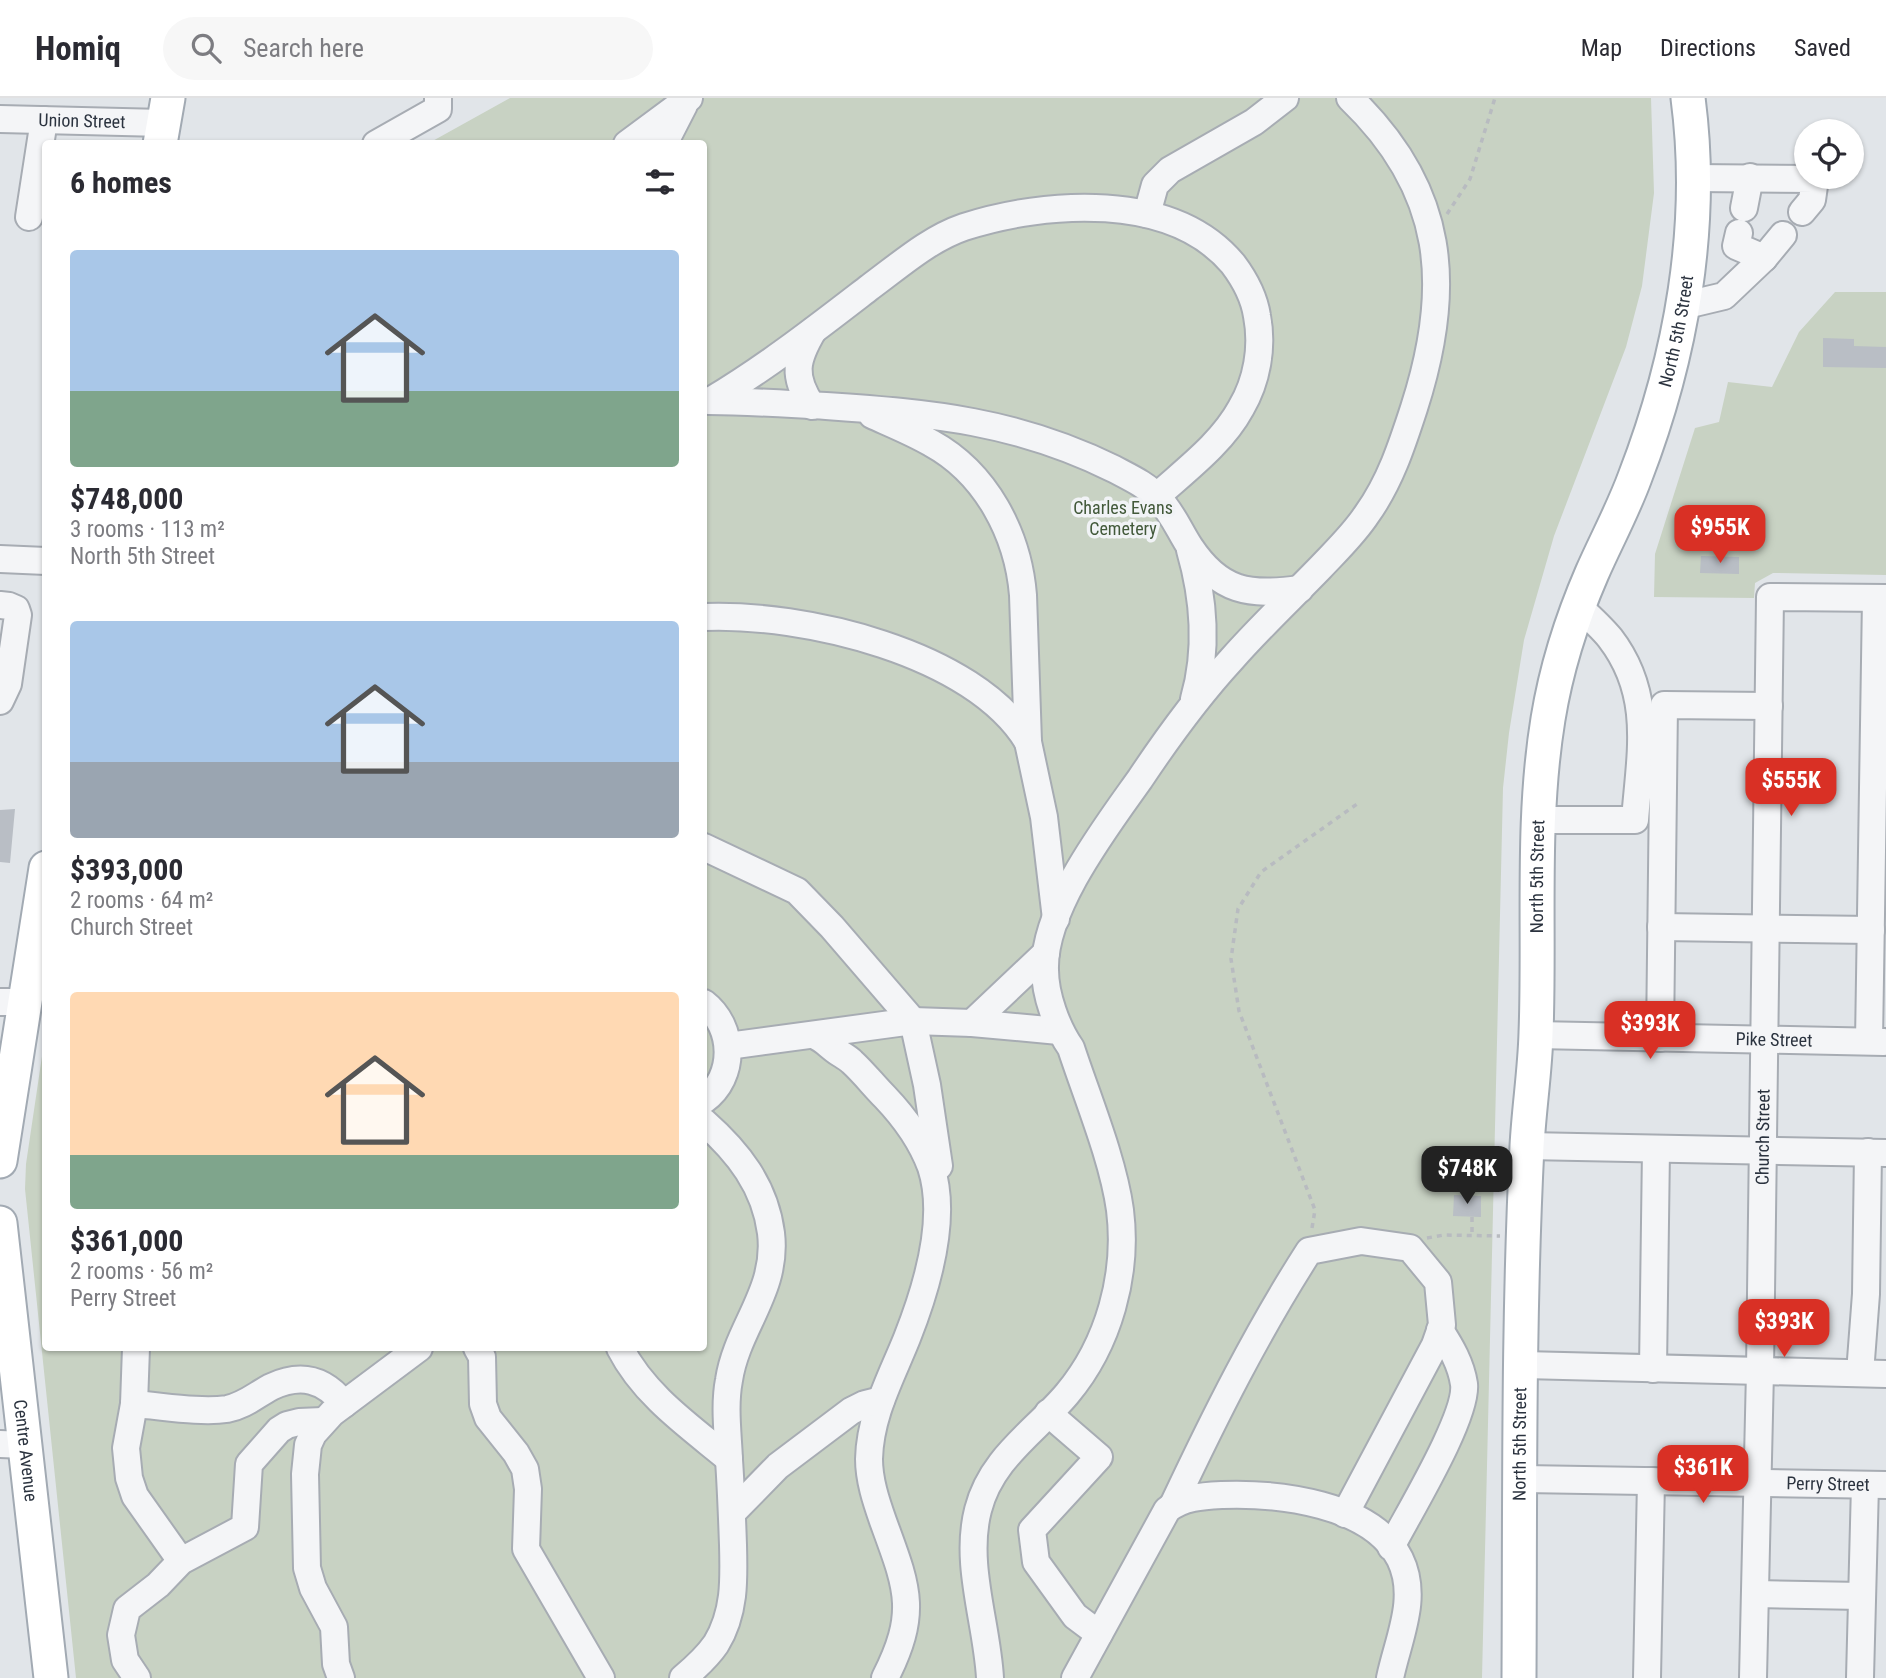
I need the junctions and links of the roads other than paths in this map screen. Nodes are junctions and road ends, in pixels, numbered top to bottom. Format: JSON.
{"nodes":[{"id":1,"x":688,"y":98,"type":"edge"},
{"id":2,"x":1285,"y":98,"type":"edge"},
{"id":3,"x":1350,"y":98,"type":"edge"},
{"id":4,"x":1688,"y":98,"type":"edge"},
{"id":5,"x":438,"y":103,"type":"edge"},
{"id":6,"x":0,"y":119,"type":"edge"},
{"id":7,"x":44,"y":120,"type":"junction"},
{"id":8,"x":164,"y":122,"type":"edge"},
{"id":9,"x":382,"y":140,"type":"edge"},
{"id":10,"x":632,"y":140,"type":"edge"},
{"id":11,"x":666,"y":140,"type":"edge"},
{"id":12,"x":1750,"y":177,"type":"junction"},
{"id":13,"x":1694,"y":178,"type":"junction"},
{"id":14,"x":1802,"y":212,"type":"dead end"},
{"id":15,"x":1147,"y":214,"type":"junction"},
{"id":16,"x":29,"y":217,"type":"dead end"},
{"id":17,"x":1783,"y":235,"type":"dead end"},
{"id":18,"x":1764,"y":258,"type":"junction"},
{"id":19,"x":1682,"y":306,"type":"junction"},
{"id":20,"x":814,"y":329,"type":"junction"},
{"id":21,"x":707,"y":401,"type":"edge"},
{"id":22,"x":812,"y":406,"type":"junction"},
{"id":23,"x":858,"y":408,"type":"junction"},
{"id":24,"x":1157,"y":496,"type":"junction"},
{"id":25,"x":1189,"y":545,"type":"junction"},
{"id":26,"x":0,"y":559,"type":"edge"},
{"id":27,"x":42,"y":561,"type":"edge"},
{"id":28,"x":1300,"y":589,"type":"junction"},
{"id":29,"x":1881,"y":598,"type":"edge"},
{"id":30,"x":0,"y":605,"type":"edge"},
{"id":31,"x":1580,"y":607,"type":"junction"},
{"id":32,"x":707,"y":617,"type":"edge"},
{"id":33,"x":0,"y":701,"type":"edge"},
{"id":34,"x":1769,"y":706,"type":"junction"},
{"id":35,"x":1192,"y":707,"type":"junction"},
{"id":36,"x":1028,"y":742,"type":"junction"},
{"id":37,"x":1539,"y":820,"type":"junction"},
{"id":38,"x":707,"y":848,"type":"edge"},
{"id":39,"x":42,"y":884,"type":"edge"},
{"id":40,"x":1056,"y":919,"type":"junction"},
{"id":41,"x":1661,"y":927,"type":"junction"},
{"id":42,"x":1766,"y":929,"type":"junction"},
{"id":43,"x":1871,"y":930,"type":"junction"},
{"id":44,"x":1046,"y":953,"type":"junction"},
{"id":45,"x":12,"y":1002,"type":"edge"},
{"id":46,"x":707,"y":1006,"type":"edge"},
{"id":47,"x":913,"y":1021,"type":"junction"},
{"id":48,"x":972,"y":1023,"type":"junction"},
{"id":49,"x":1059,"y":1031,"type":"junction"},
{"id":50,"x":813,"y":1035,"type":"junction"},
{"id":51,"x":1536,"y":1035,"type":"junction"},
{"id":52,"x":1660,"y":1038,"type":"junction"},
{"id":53,"x":1764,"y":1039,"type":"junction"},
{"id":54,"x":1878,"y":1042,"type":"edge"},
{"id":55,"x":728,"y":1046,"type":"junction"},
{"id":56,"x":707,"y":1097,"type":"edge"},
{"id":57,"x":707,"y":1125,"type":"edge"},
{"id":58,"x":1527,"y":1146,"type":"junction"},
{"id":59,"x":1656,"y":1149,"type":"junction"},
{"id":60,"x":1763,"y":1151,"type":"junction"},
{"id":61,"x":1877,"y":1153,"type":"edge"},
{"id":62,"x":0,"y":1161,"type":"edge"},
{"id":63,"x":936,"y":1203,"type":"junction"},
{"id":64,"x":0,"y":1223,"type":"edge"},
{"id":65,"x":1440,"y":1330,"type":"junction"},
{"id":66,"x":136,"y":1351,"type":"edge"},
{"id":67,"x":479,"y":1351,"type":"edge"},
{"id":68,"x":622,"y":1351,"type":"edge"},
{"id":69,"x":395,"y":1356,"type":"edge"},
{"id":70,"x":1522,"y":1366,"type":"junction"},
{"id":71,"x":1653,"y":1369,"type":"junction"},
{"id":72,"x":1760,"y":1371,"type":"junction"},
{"id":73,"x":1860,"y":1373,"type":"junction"},
{"id":74,"x":1886,"y":1374,"type":"edge"},
{"id":75,"x":881,"y":1400,"type":"junction"},
{"id":76,"x":134,"y":1404,"type":"junction"},
{"id":77,"x":344,"y":1404,"type":"junction"},
{"id":78,"x":1048,"y":1413,"type":"junction"},
{"id":79,"x":323,"y":1421,"type":"junction"},
{"id":80,"x":13,"y":1444,"type":"edge"},
{"id":81,"x":729,"y":1459,"type":"junction"},
{"id":82,"x":1520,"y":1479,"type":"junction"},
{"id":83,"x":1651,"y":1481,"type":"junction"},
{"id":84,"x":1758,"y":1483,"type":"junction"},
{"id":85,"x":1875,"y":1485,"type":"edge"},
{"id":86,"x":1174,"y":1503,"type":"junction"},
{"id":87,"x":732,"y":1513,"type":"junction"},
{"id":88,"x":1345,"y":1514,"type":"junction"},
{"id":89,"x":1391,"y":1547,"type":"junction"},
{"id":90,"x":181,"y":1562,"type":"junction"},
{"id":91,"x":1755,"y":1594,"type":"junction"},
{"id":92,"x":1862,"y":1596,"type":"junction"},
{"id":93,"x":1099,"y":1634,"type":"junction"},
{"id":94,"x":51,"y":1678,"type":"edge"},
{"id":95,"x":137,"y":1678,"type":"edge"},
{"id":96,"x":341,"y":1678,"type":"edge"},
{"id":97,"x":601,"y":1678,"type":"edge"},
{"id":98,"x":683,"y":1678,"type":"edge"},
{"id":99,"x":885,"y":1678,"type":"edge"},
{"id":100,"x":990,"y":1678,"type":"edge"},
{"id":101,"x":1075,"y":1678,"type":"edge"},
{"id":102,"x":1390,"y":1678,"type":"edge"},
{"id":103,"x":1519,"y":1678,"type":"edge"},
{"id":104,"x":1647,"y":1678,"type":"edge"},
{"id":105,"x":1753,"y":1678,"type":"edge"},
{"id":106,"x":1860,"y":1678,"type":"edge"}],
"edges":[{"from":1,"to":10,"type":"street"},
{"from":1,"to":11,"type":"street"},
{"from":2,"to":15,"type":"street"},
{"from":3,"to":28,"type":"street"},
{"from":4,"to":13,"type":"main road","name":"North 5th Street"},
{"from":5,"to":9,"type":"street"},
{"from":6,"to":7,"type":"street","name":"Union Street"},
{"from":7,"to":8,"type":"street","name":"Union Street"},
{"from":7,"to":16,"type":"street"},
{"from":12,"to":13,"type":"street"},
{"from":12,"to":14,"type":"street"},
{"from":12,"to":18,"type":"street"},
{"from":13,"to":19,"type":"main road","name":"North 5th Street"},
{"from":15,"to":20,"type":"street"},
{"from":15,"to":24,"type":"street"},
{"from":17,"to":18,"type":"street"},
{"from":18,"to":19,"type":"street"},
{"from":19,"to":31,"type":"main road","name":"North 5th Street"},
{"from":20,"to":21,"type":"street"},
{"from":20,"to":22,"type":"street"},
{"from":21,"to":22,"type":"street"},
{"from":22,"to":23,"type":"street"},
{"from":23,"to":24,"type":"street"},
{"from":23,"to":36,"type":"street"},
{"from":24,"to":25,"type":"street"},
{"from":25,"to":28,"type":"street"},
{"from":25,"to":35,"type":"street"},
{"from":26,"to":27,"type":"street"},
{"from":28,"to":35,"type":"street"},
{"from":29,"to":34,"type":"street","name":"Church Street"},
{"from":29,"to":43,"type":"street"},
{"from":30,"to":33,"type":"street"},
{"from":31,"to":37,"type":"main road","name":"North 5th Street"},
{"from":31,"to":37,"type":"street"},
{"from":32,"to":36,"type":"street"},
{"from":34,"to":41,"type":"street"},
{"from":34,"to":42,"type":"street","name":"Church Street"},
{"from":35,"to":40,"type":"street"},
{"from":36,"to":40,"type":"street"},
{"from":37,"to":51,"type":"main road","name":"North 5th Street"},
{"from":38,"to":47,"type":"street"},
{"from":39,"to":45,"type":"main road"},
{"from":40,"to":44,"type":"street"},
{"from":41,"to":42,"type":"street"},
{"from":41,"to":52,"type":"street"},
{"from":42,"to":43,"type":"street"},
{"from":42,"to":53,"type":"street","name":"Church Street"},
{"from":43,"to":54,"type":"street"},
{"from":44,"to":48,"type":"street"},
{"from":44,"to":49,"type":"street"},
{"from":45,"to":62,"type":"main road"},
{"from":46,"to":55,"type":"street"},
{"from":47,"to":48,"type":"street"},
{"from":47,"to":50,"type":"street"},
{"from":47,"to":63,"type":"street"},
{"from":48,"to":49,"type":"street"},
{"from":49,"to":78,"type":"street"},
{"from":50,"to":55,"type":"street"},
{"from":50,"to":63,"type":"street"},
{"from":51,"to":52,"type":"street","name":"Pike Street"},
{"from":51,"to":58,"type":"main road","name":"North 5th Street"},
{"from":52,"to":53,"type":"street","name":"Pike Street"},
{"from":53,"to":54,"type":"street","name":"Pike Street"},
{"from":53,"to":60,"type":"street","name":"Church Street"},
{"from":55,"to":56,"type":"street"},
{"from":57,"to":81,"type":"street"},
{"from":58,"to":59,"type":"street"},
{"from":58,"to":70,"type":"main road","name":"North 5th Street"},
{"from":59,"to":60,"type":"street"},
{"from":59,"to":71,"type":"street"},
{"from":60,"to":61,"type":"street"},
{"from":60,"to":72,"type":"street","name":"Church Street"},
{"from":61,"to":73,"type":"street"},
{"from":63,"to":75,"type":"street"},
{"from":64,"to":80,"type":"main road","name":"Centre Avenue"},
{"from":65,"to":86,"type":"street"},
{"from":65,"to":88,"type":"street"},
{"from":65,"to":89,"type":"street"},
{"from":66,"to":76,"type":"street"},
{"from":67,"to":97,"type":"street"},
{"from":68,"to":81,"type":"street"},
{"from":69,"to":77,"type":"street"},
{"from":70,"to":71,"type":"street"},
{"from":70,"to":82,"type":"main road","name":"North 5th Street"},
{"from":71,"to":72,"type":"street"},
{"from":72,"to":73,"type":"street"},
{"from":72,"to":84,"type":"street","name":"Church Street"},
{"from":73,"to":74,"type":"street"},
{"from":75,"to":87,"type":"street"},
{"from":75,"to":99,"type":"street"},
{"from":76,"to":77,"type":"street"},
{"from":76,"to":90,"type":"street"},
{"from":77,"to":79,"type":"street"},
{"from":78,"to":93,"type":"street"},
{"from":78,"to":100,"type":"street"},
{"from":79,"to":90,"type":"street"},
{"from":79,"to":96,"type":"street"},
{"from":80,"to":94,"type":"main road","name":"Centre Avenue"},
{"from":81,"to":87,"type":"street"},
{"from":82,"to":83,"type":"street","name":"Perry Street"},
{"from":82,"to":103,"type":"main road","name":"North 5th Street"},
{"from":83,"to":84,"type":"street","name":"Perry Street"},
{"from":83,"to":104,"type":"street"},
{"from":84,"to":85,"type":"street","name":"Perry Street"},
{"from":84,"to":91,"type":"street","name":"Church Street"},
{"from":85,"to":92,"type":"street"},
{"from":86,"to":88,"type":"street"},
{"from":86,"to":93,"type":"street"},
{"from":87,"to":98,"type":"street"},
{"from":88,"to":89,"type":"street"},
{"from":89,"to":102,"type":"street"},
{"from":90,"to":95,"type":"street"},
{"from":91,"to":92,"type":"street"},
{"from":91,"to":105,"type":"street","name":"Church Street"},
{"from":92,"to":106,"type":"street"},
{"from":93,"to":101,"type":"street"}]}
